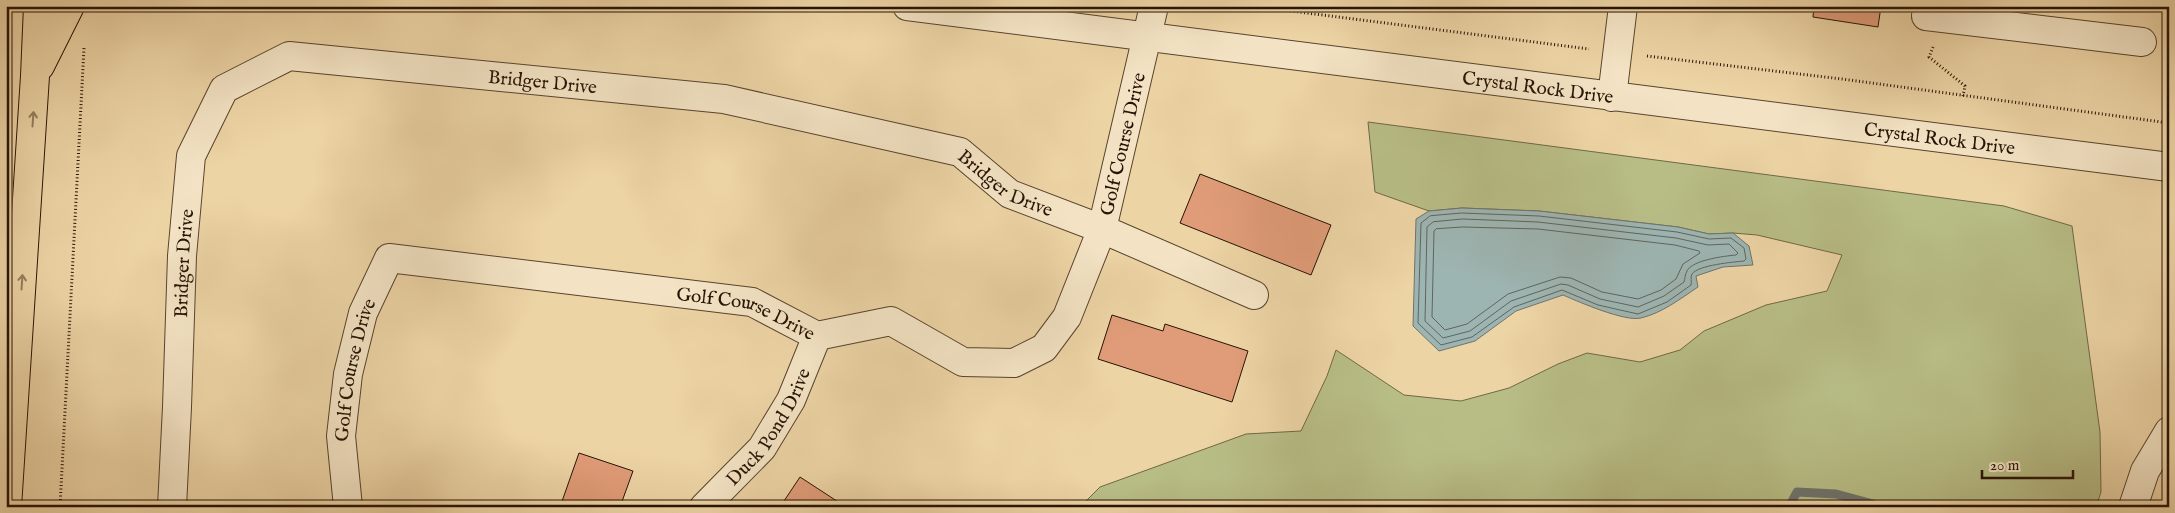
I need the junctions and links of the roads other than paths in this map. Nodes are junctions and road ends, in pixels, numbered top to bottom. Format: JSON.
{"nodes":[{"id":1,"x":38,"y":6,"type":"edge"},
{"id":2,"x":70,"y":6,"type":"edge"},
{"id":3,"x":907,"y":6,"type":"edge"},
{"id":4,"x":1154,"y":6,"type":"edge"},
{"id":5,"x":1624,"y":6,"type":"edge"},
{"id":6,"x":1935,"y":12,"type":"edge"},
{"id":7,"x":1999,"y":16,"type":"edge"},
{"id":8,"x":1147,"y":38,"type":"junction"},
{"id":9,"x":2142,"y":42,"type":"dead end"},
{"id":10,"x":35,"y":76,"type":"junction"},
{"id":11,"x":1612,"y":97,"type":"junction"},
{"id":12,"x":2169,"y":168,"type":"edge"},
{"id":13,"x":1102,"y":229,"type":"junction"},
{"id":14,"x":1254,"y":295,"type":"dead end"},
{"id":15,"x":818,"y":336,"type":"junction"},
{"id":16,"x":2169,"y":431,"type":"edge"},
{"id":17,"x":7,"y":507,"type":"edge"},
{"id":18,"x":172,"y":507,"type":"edge"},
{"id":19,"x":348,"y":507,"type":"edge"},
{"id":20,"x":704,"y":507,"type":"edge"},
{"id":21,"x":2133,"y":507,"type":"edge"}],
"edges":[{"from":1,"to":10,"type":"main road"},
{"from":2,"to":10,"type":"main road"},
{"from":3,"to":8,"type":"street","name":"Crystal Rock Drive"},
{"from":4,"to":8,"type":"street","name":"Golf Course Drive"},
{"from":5,"to":11,"type":"street"},
{"from":6,"to":7,"type":"street"},
{"from":7,"to":9,"type":"street"},
{"from":8,"to":11,"type":"street","name":"Crystal Rock Drive"},
{"from":8,"to":13,"type":"street","name":"Golf Course Drive"},
{"from":17,"to":10,"type":"main road","one_way":true},
{"from":11,"to":12,"type":"street","name":"Crystal Rock Drive"},
{"from":13,"to":14,"type":"street","name":"Bridger Drive"},
{"from":13,"to":15,"type":"street","name":"Golf Course Drive"},
{"from":13,"to":18,"type":"street","name":"Bridger Drive"},
{"from":15,"to":19,"type":"street","name":"Golf Course Drive"},
{"from":15,"to":20,"type":"street","name":"Duck Pond Drive"},
{"from":16,"to":21,"type":"street"}]}
